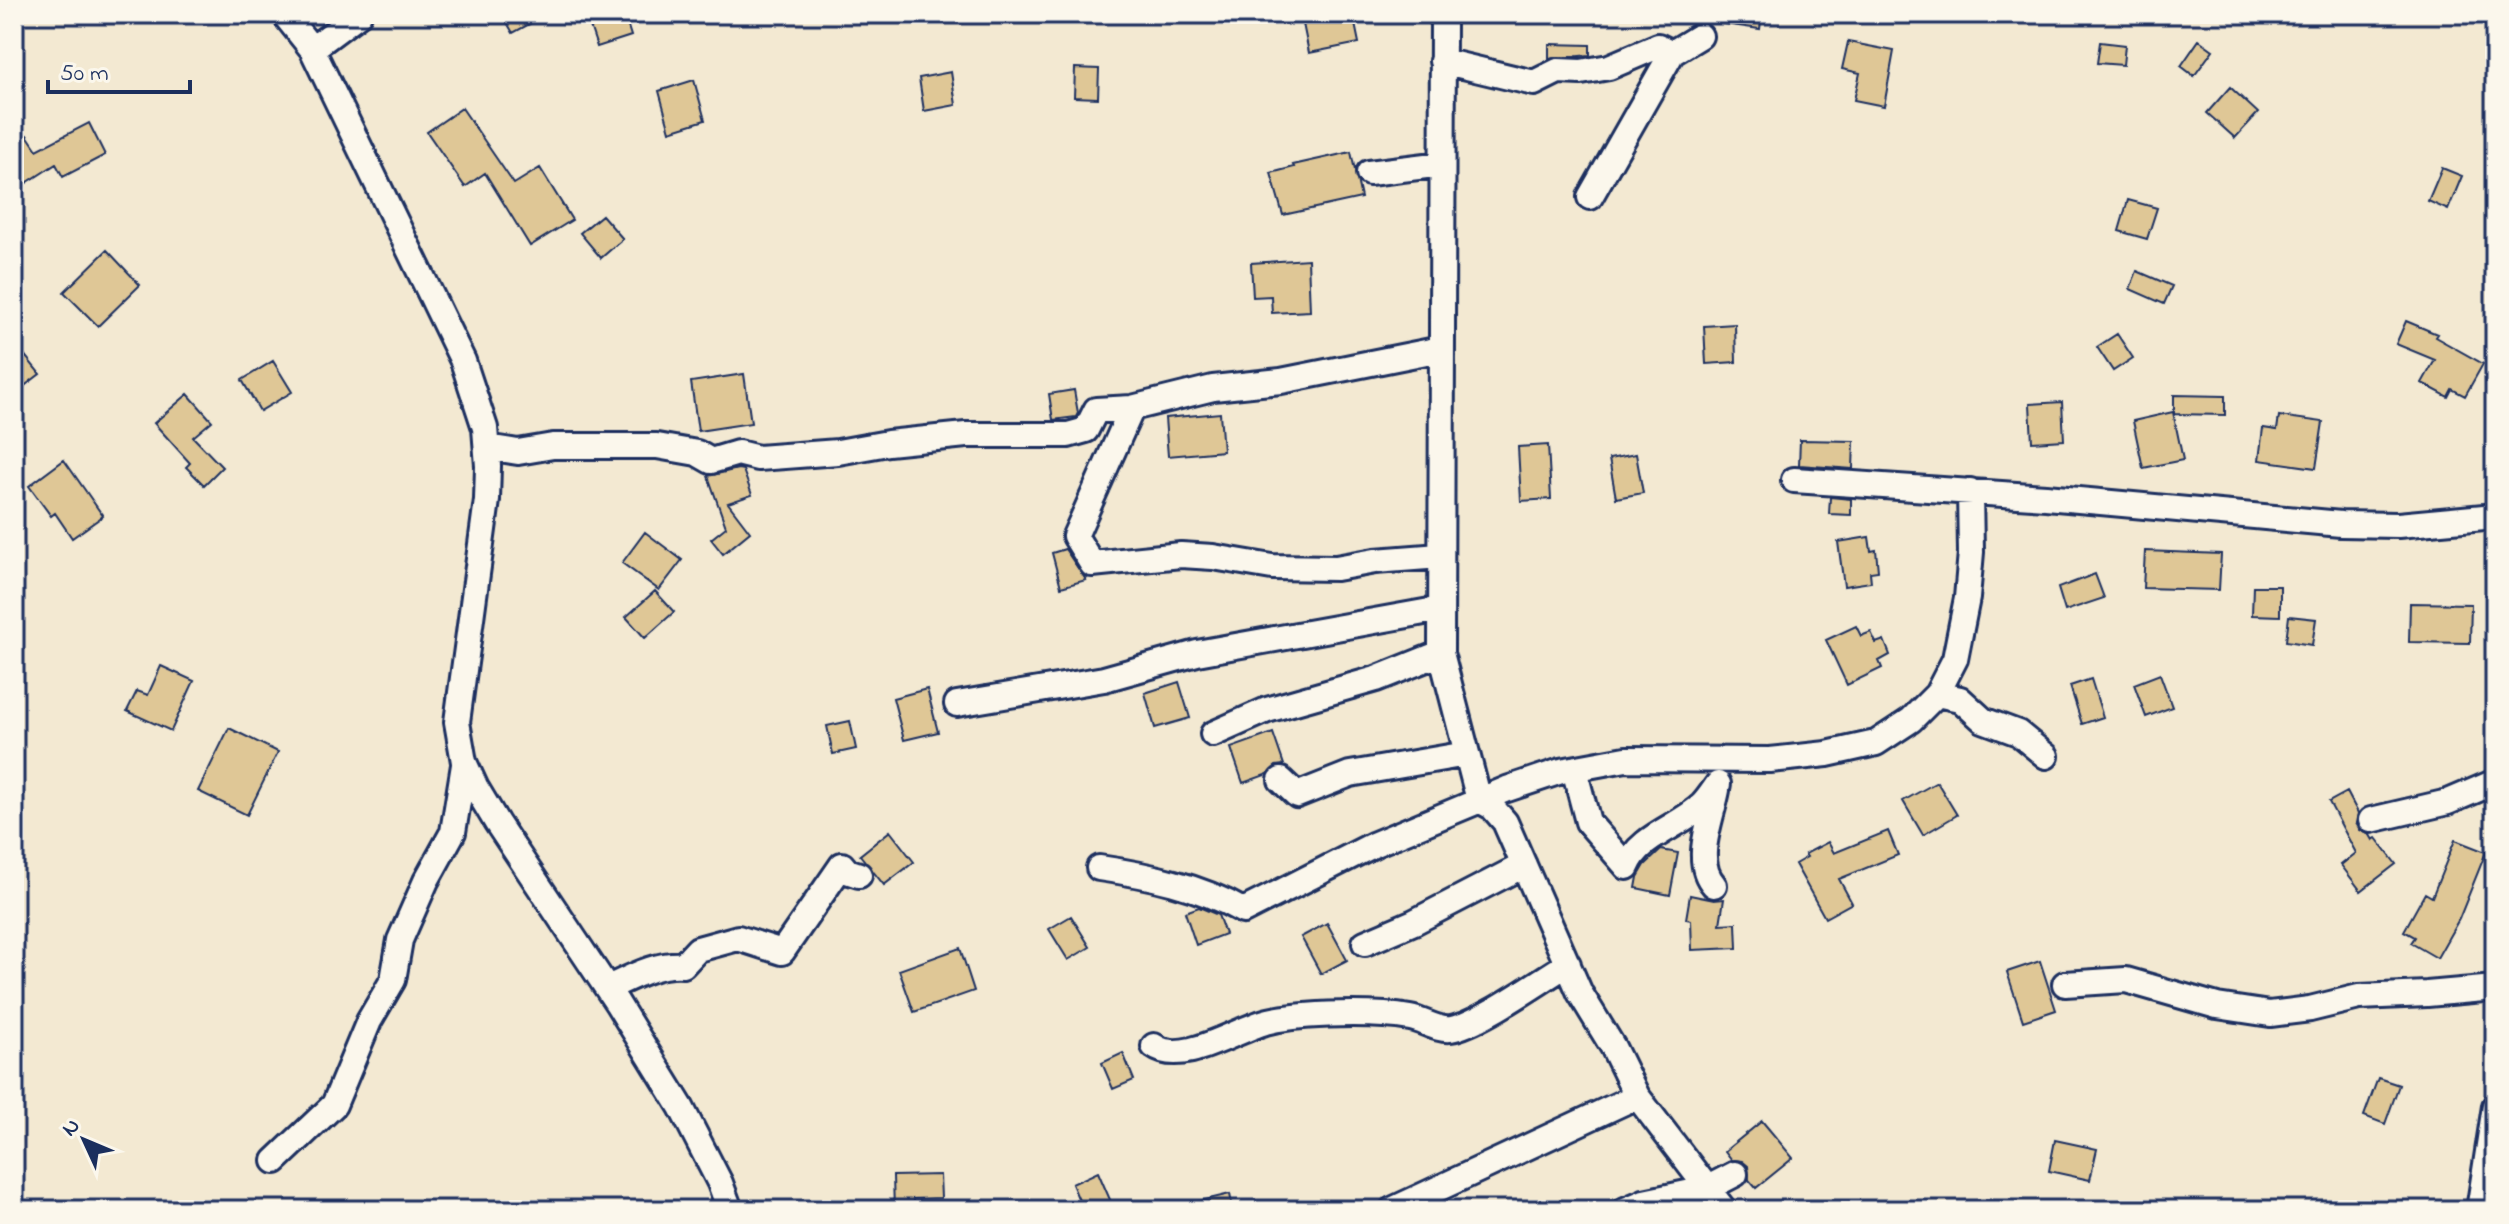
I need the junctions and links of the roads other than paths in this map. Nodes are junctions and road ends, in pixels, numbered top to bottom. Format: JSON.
{"nodes":[{"id":1,"x":284,"y":14,"type":"edge"},
{"id":2,"x":359,"y":14,"type":"edge"},
{"id":3,"x":1443,"y":14,"type":"edge"},
{"id":4,"x":1700,"y":36,"type":"dead end"},
{"id":5,"x":312,"y":49,"type":"junction"},
{"id":6,"x":1672,"y":53,"type":"junction"},
{"id":7,"x":1442,"y":61,"type":"junction"},
{"id":8,"x":1442,"y":164,"type":"junction"},
{"id":9,"x":1369,"y":173,"type":"dead end"},
{"id":10,"x":1590,"y":197,"type":"dead end"},
{"id":11,"x":1441,"y":349,"type":"junction"},
{"id":12,"x":1132,"y":408,"type":"junction"},
{"id":13,"x":487,"y":447,"type":"junction"},
{"id":14,"x":1794,"y":480,"type":"dead end"},
{"id":15,"x":1970,"y":491,"type":"junction"},
{"id":16,"x":2495,"y":516,"type":"edge"},
{"id":17,"x":1440,"y":556,"type":"junction"},
{"id":18,"x":1441,"y":609,"type":"junction"},
{"id":19,"x":1441,"y":653,"type":"junction"},
{"id":20,"x":1937,"y":694,"type":"junction"},
{"id":21,"x":957,"y":704,"type":"dead end"},
{"id":22,"x":1213,"y":734,"type":"dead end"},
{"id":23,"x":1467,"y":754,"type":"junction"},
{"id":24,"x":2046,"y":756,"type":"dead end"},
{"id":25,"x":1710,"y":761,"type":"junction"},
{"id":26,"x":464,"y":762,"type":"junction"},
{"id":27,"x":1574,"y":769,"type":"junction"},
{"id":28,"x":1281,"y":780,"type":"dead end"},
{"id":29,"x":2495,"y":782,"type":"edge"},
{"id":30,"x":1718,"y":784,"type":"junction"},
{"id":31,"x":1479,"y":800,"type":"junction"},
{"id":32,"x":2371,"y":820,"type":"dead end"},
{"id":33,"x":1524,"y":865,"type":"junction"},
{"id":34,"x":1099,"y":868,"type":"dead end"},
{"id":35,"x":859,"y":875,"type":"dead end"},
{"id":36,"x":1714,"y":885,"type":"dead end"},
{"id":37,"x":1365,"y":943,"type":"dead end"},
{"id":38,"x":1568,"y":964,"type":"junction"},
{"id":39,"x":2065,"y":984,"type":"dead end"},
{"id":40,"x":608,"y":988,"type":"junction"},
{"id":41,"x":2495,"y":988,"type":"edge"},
{"id":42,"x":1154,"y":1046,"type":"dead end"},
{"id":43,"x":1637,"y":1096,"type":"junction"},
{"id":44,"x":2495,"y":1106,"type":"edge"},
{"id":45,"x":275,"y":1161,"type":"dead end"},
{"id":46,"x":1735,"y":1174,"type":"dead end"},
{"id":47,"x":1706,"y":1189,"type":"junction"},
{"id":48,"x":730,"y":1210,"type":"edge"},
{"id":49,"x":1392,"y":1210,"type":"edge"},
{"id":50,"x":1625,"y":1210,"type":"edge"},
{"id":51,"x":1724,"y":1210,"type":"edge"},
{"id":52,"x":2479,"y":1210,"type":"edge"}],
"edges":[{"from":1,"to":5,"type":"street"},
{"from":2,"to":5,"type":"street"},
{"from":3,"to":7,"type":"street"},
{"from":4,"to":6,"type":"street"},
{"from":5,"to":13,"type":"street"},
{"from":6,"to":7,"type":"street"},
{"from":6,"to":10,"type":"street"},
{"from":7,"to":8,"type":"street"},
{"from":8,"to":9,"type":"street"},
{"from":8,"to":11,"type":"street"},
{"from":11,"to":12,"type":"street"},
{"from":11,"to":17,"type":"street"},
{"from":12,"to":13,"type":"street"},
{"from":12,"to":17,"type":"street"},
{"from":13,"to":26,"type":"street"},
{"from":14,"to":15,"type":"street"},
{"from":15,"to":16,"type":"street"},
{"from":15,"to":20,"type":"street"},
{"from":17,"to":18,"type":"street"},
{"from":18,"to":19,"type":"street"},
{"from":18,"to":21,"type":"street"},
{"from":19,"to":22,"type":"street"},
{"from":19,"to":23,"type":"street"},
{"from":20,"to":24,"type":"street"},
{"from":20,"to":25,"type":"street"},
{"from":23,"to":28,"type":"street"},
{"from":23,"to":31,"type":"street"},
{"from":25,"to":27,"type":"street"},
{"from":25,"to":30,"type":"street"},
{"from":26,"to":40,"type":"street"},
{"from":26,"to":45,"type":"street"},
{"from":27,"to":30,"type":"street"},
{"from":27,"to":31,"type":"street"},
{"from":29,"to":32,"type":"street"},
{"from":30,"to":36,"type":"street"},
{"from":31,"to":33,"type":"street"},
{"from":31,"to":34,"type":"street"},
{"from":33,"to":37,"type":"street"},
{"from":33,"to":38,"type":"street"},
{"from":35,"to":40,"type":"street"},
{"from":38,"to":42,"type":"street"},
{"from":38,"to":43,"type":"street"},
{"from":39,"to":41,"type":"street"},
{"from":40,"to":48,"type":"street"},
{"from":43,"to":47,"type":"street"},
{"from":43,"to":49,"type":"street"},
{"from":44,"to":52,"type":"street"},
{"from":46,"to":47,"type":"street"},
{"from":47,"to":50,"type":"street"},
{"from":47,"to":51,"type":"street"}]}
